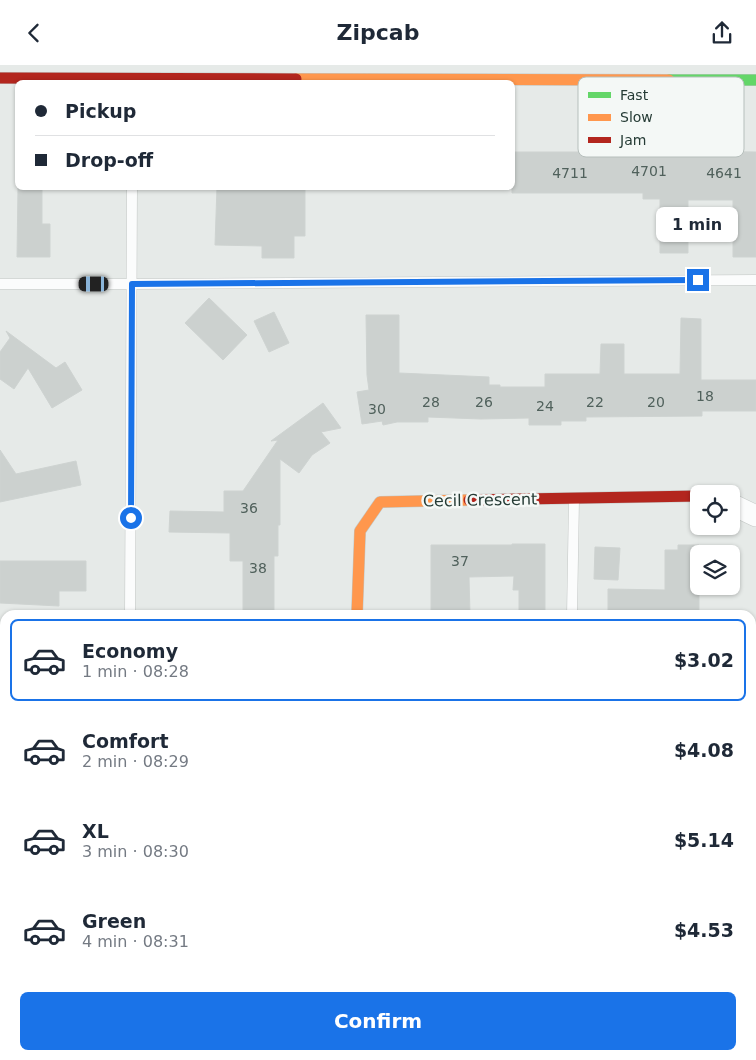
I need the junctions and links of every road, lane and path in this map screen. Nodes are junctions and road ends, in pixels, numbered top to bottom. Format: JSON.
{"nodes":[{"id":1,"x":306,"y":72,"type":"edge"},
{"id":2,"x":714,"y":72,"type":"edge"},
{"id":3,"x":0,"y":78,"type":"edge"},
{"id":4,"x":756,"y":79,"type":"edge"},
{"id":5,"x":133,"y":80,"type":"edge"},
{"id":6,"x":132,"y":190,"type":"edge"},
{"id":7,"x":756,"y":280,"type":"edge"},
{"id":8,"x":0,"y":284,"type":"edge"},
{"id":9,"x":132,"y":284,"type":"junction"},
{"id":10,"x":690,"y":496,"type":"edge"},
{"id":11,"x":574,"y":498,"type":"junction"},
{"id":12,"x":740,"y":508,"type":"edge"},
{"id":13,"x":756,"y":516,"type":"edge"},
{"id":14,"x":130,"y":610,"type":"edge"},
{"id":15,"x":357,"y":610,"type":"edge"},
{"id":16,"x":572,"y":610,"type":"edge"}],
"edges":[{"from":1,"to":2,"type":"street"},
{"from":1,"to":5,"type":"street"},
{"from":2,"to":4,"type":"street"},
{"from":3,"to":5,"type":"street"},
{"from":6,"to":9,"type":"lane"},
{"from":7,"to":9,"type":"lane"},
{"from":8,"to":9,"type":"lane"},
{"from":9,"to":14,"type":"lane"},
{"from":10,"to":11,"type":"street","name":"Cecil Crescent"},
{"from":11,"to":15,"type":"street","name":"Cecil Crescent"},
{"from":11,"to":16,"type":"lane"},
{"from":12,"to":13,"type":"street"}]}
